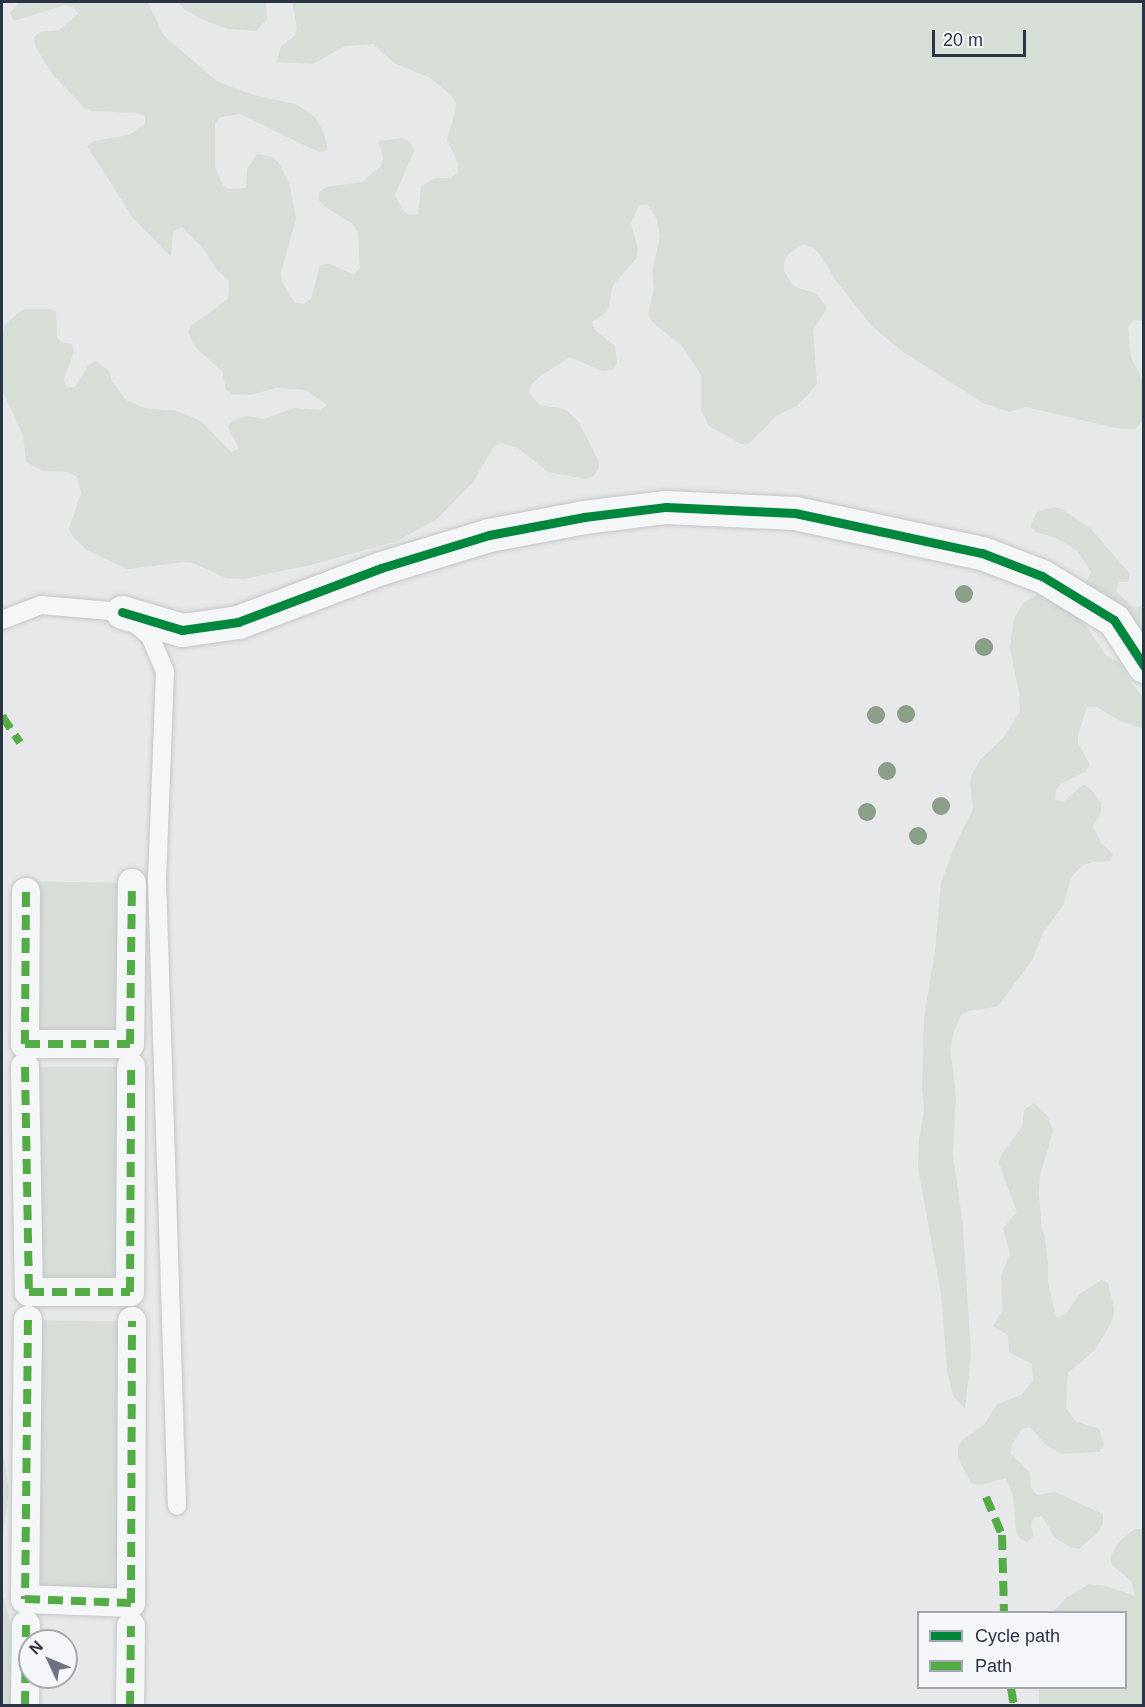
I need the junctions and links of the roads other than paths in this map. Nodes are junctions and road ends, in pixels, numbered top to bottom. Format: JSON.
{"nodes":[{"id":1,"x":122,"y":612,"type":"junction"},
{"id":2,"x":2,"y":620,"type":"edge"},
{"id":3,"x":1143,"y":666,"type":"edge"},
{"id":4,"x":132,"y":883,"type":"dead end"},
{"id":5,"x":26,"y":892,"type":"dead end"},
{"id":6,"x":25,"y":1067,"type":"dead end"},
{"id":7,"x":131,"y":1067,"type":"dead end"},
{"id":8,"x":28,"y":1320,"type":"dead end"},
{"id":9,"x":132,"y":1321,"type":"dead end"},
{"id":10,"x":177,"y":1506,"type":"dead end"},
{"id":11,"x":26,"y":1625,"type":"dead end"},
{"id":12,"x":131,"y":1626,"type":"dead end"},
{"id":13,"x":25,"y":1706,"type":"edge"},
{"id":14,"x":130,"y":1706,"type":"edge"}],
"edges":[{"from":1,"to":2,"type":"lane"},
{"from":1,"to":3,"type":"street"},
{"from":1,"to":10,"type":"lane"},
{"from":4,"to":5,"type":"street"},
{"from":6,"to":7,"type":"street"},
{"from":8,"to":9,"type":"street"},
{"from":11,"to":13,"type":"street"},
{"from":12,"to":14,"type":"street"}]}
